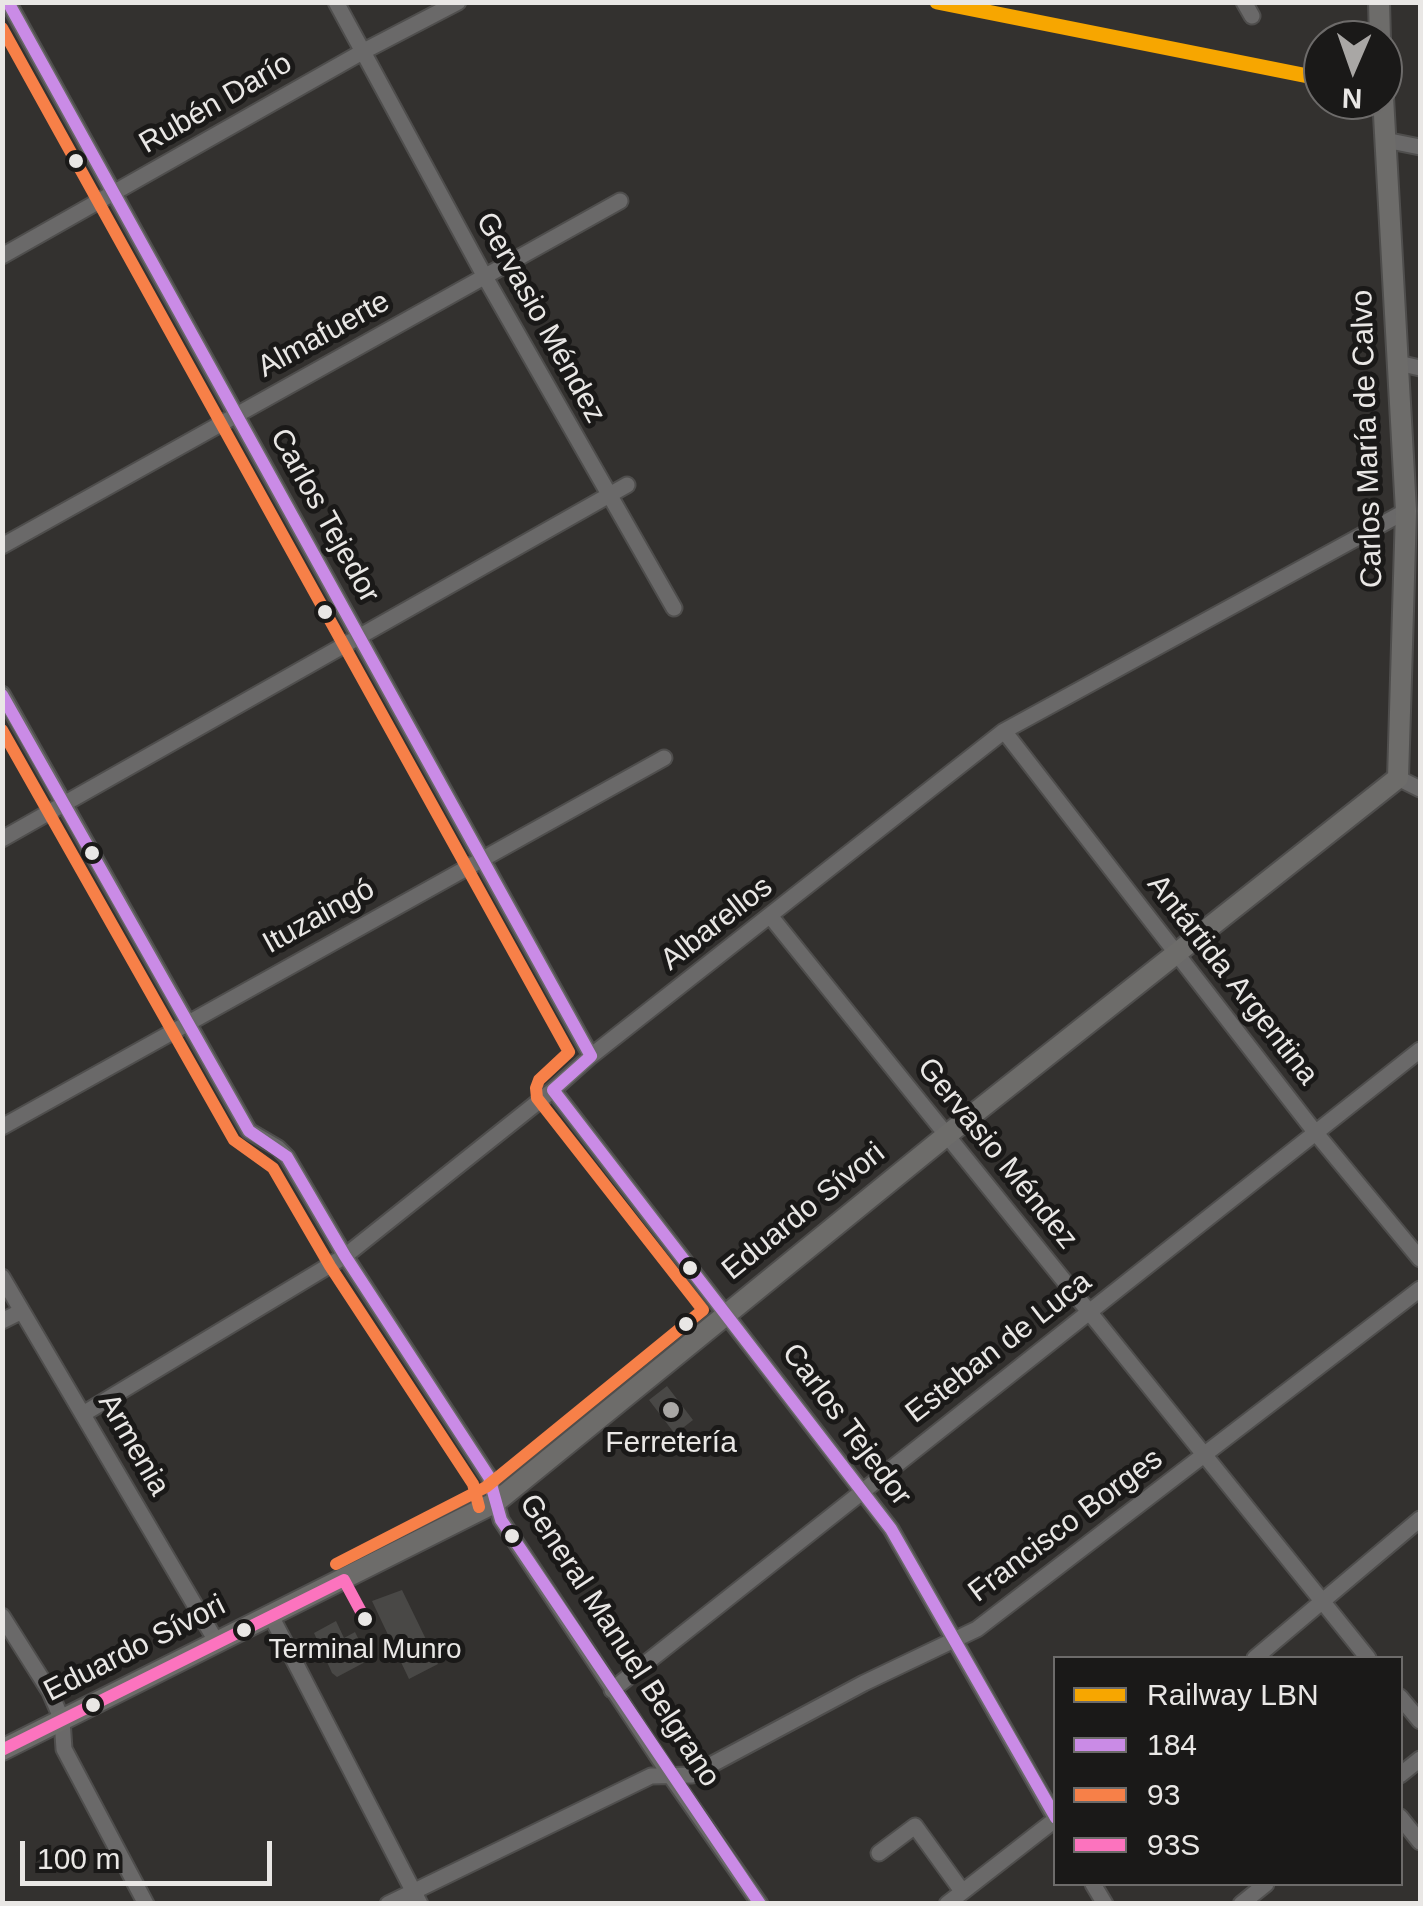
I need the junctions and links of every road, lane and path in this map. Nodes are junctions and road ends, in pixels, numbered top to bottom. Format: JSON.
{"nodes":[{"id":1,"x":8,"y":2,"type":"edge"},
{"id":2,"x":336,"y":2,"type":"edge"},
{"id":3,"x":458,"y":2,"type":"edge"},
{"id":4,"x":364,"y":51,"type":"junction"},
{"id":5,"x":1384,"y":120,"type":"edge"},
{"id":6,"x":1385,"y":140,"type":"junction"},
{"id":7,"x":1420,"y":148,"type":"edge"},
{"id":8,"x":114,"y":194,"type":"junction"},
{"id":9,"x":620,"y":201,"type":"dead end"},
{"id":10,"x":2,"y":256,"type":"edge"},
{"id":11,"x":485,"y":276,"type":"junction"},
{"id":12,"x":1398,"y":363,"type":"junction"},
{"id":13,"x":1420,"y":368,"type":"edge"},
{"id":14,"x":238,"y":414,"type":"junction"},
{"id":15,"x":626,"y":485,"type":"dead end"},
{"id":16,"x":608,"y":496,"type":"junction"},
{"id":17,"x":1406,"y":511,"type":"junction"},
{"id":18,"x":2,"y":546,"type":"edge"},
{"id":19,"x":1412,"y":579,"type":"edge"},
{"id":20,"x":674,"y":608,"type":"dead end"},
{"id":21,"x":358,"y":635,"type":"junction"},
{"id":22,"x":2,"y":694,"type":"edge"},
{"id":23,"x":1004,"y":731,"type":"junction"},
{"id":24,"x":664,"y":758,"type":"dead end"},
{"id":25,"x":1398,"y":778,"type":"junction"},
{"id":26,"x":1420,"y":789,"type":"edge"},
{"id":27,"x":65,"y":805,"type":"junction"},
{"id":28,"x":2,"y":839,"type":"edge"},
{"id":29,"x":482,"y":858,"type":"junction"},
{"id":30,"x":771,"y":917,"type":"junction"},
{"id":31,"x":1178,"y":955,"type":"junction"},
{"id":32,"x":188,"y":1022,"type":"junction"},
{"id":33,"x":1420,"y":1050,"type":"edge"},
{"id":34,"x":591,"y":1056,"type":"junction"},
{"id":35,"x":554,"y":1090,"type":"junction"},
{"id":36,"x":2,"y":1127,"type":"edge"},
{"id":37,"x":1315,"y":1132,"type":"junction"},
{"id":38,"x":947,"y":1135,"type":"junction"},
{"id":39,"x":344,"y":1256,"type":"junction"},
{"id":40,"x":1420,"y":1259,"type":"edge"},
{"id":41,"x":2,"y":1277,"type":"edge"},
{"id":42,"x":1420,"y":1289,"type":"edge"},
{"id":43,"x":22,"y":1310,"type":"junction"},
{"id":44,"x":1090,"y":1313,"type":"junction"},
{"id":45,"x":726,"y":1314,"type":"junction"},
{"id":46,"x":2,"y":1321,"type":"edge"},
{"id":47,"x":83,"y":1414,"type":"junction"},
{"id":48,"x":1205,"y":1455,"type":"junction"},
{"id":49,"x":862,"y":1489,"type":"junction"},
{"id":50,"x":496,"y":1502,"type":"junction"},
{"id":51,"x":1420,"y":1519,"type":"edge"},
{"id":52,"x":1322,"y":1604,"type":"junction"},
{"id":53,"x":270,"y":1614,"type":"junction"},
{"id":54,"x":2,"y":1616,"type":"edge"},
{"id":55,"x":955,"y":1639,"type":"junction"},
{"id":56,"x":216,"y":1641,"type":"junction"},
{"id":57,"x":1257,"y":1656,"type":"edge"},
{"id":58,"x":1366,"y":1656,"type":"edge"},
{"id":59,"x":612,"y":1690,"type":"junction"},
{"id":60,"x":1403,"y":1701,"type":"edge"},
{"id":61,"x":62,"y":1720,"type":"junction"},
{"id":62,"x":1420,"y":1721,"type":"edge"},
{"id":63,"x":2,"y":1750,"type":"edge"},
{"id":64,"x":670,"y":1775,"type":"junction"},
{"id":65,"x":1053,"y":1814,"type":"edge"},
{"id":66,"x":1053,"y":1821,"type":"edge"},
{"id":67,"x":1403,"y":1821,"type":"edge"},
{"id":68,"x":1420,"y":1842,"type":"edge"},
{"id":69,"x":880,"y":1853,"type":"dead end"},
{"id":70,"x":1264,"y":1886,"type":"edge"},
{"id":71,"x":962,"y":1891,"type":"junction"},
{"id":72,"x":417,"y":1897,"type":"edge"},
{"id":73,"x":146,"y":1904,"type":"edge"},
{"id":74,"x":388,"y":1904,"type":"edge"},
{"id":75,"x":760,"y":1904,"type":"edge"},
{"id":76,"x":947,"y":1904,"type":"edge"},
{"id":77,"x":1241,"y":1904,"type":"edge"}],
"edges":[{"from":1,"to":8,"type":"street","name":"Carlos Tejedor"},
{"from":2,"to":4,"type":"street","name":"Gervasio Méndez"},
{"from":3,"to":4,"type":"street","name":"Rubén Darío"},
{"from":4,"to":8,"type":"street","name":"Rubén Darío"},
{"from":4,"to":11,"type":"street","name":"Gervasio Méndez"},
{"from":5,"to":6,"type":"street","name":"Carlos María de Calvo"},
{"from":6,"to":7,"type":"street"},
{"from":6,"to":12,"type":"street","name":"Carlos María de Calvo"},
{"from":8,"to":10,"type":"street","name":"Rubén Darío"},
{"from":8,"to":14,"type":"street","name":"Carlos Tejedor"},
{"from":9,"to":11,"type":"street","name":"Almafuerte"},
{"from":11,"to":14,"type":"street","name":"Almafuerte"},
{"from":11,"to":16,"type":"street","name":"Gervasio Méndez"},
{"from":12,"to":13,"type":"street"},
{"from":12,"to":17,"type":"street","name":"Carlos María de Calvo"},
{"from":14,"to":18,"type":"street","name":"Almafuerte"},
{"from":14,"to":21,"type":"street","name":"Carlos Tejedor"},
{"from":15,"to":16,"type":"street"},
{"from":16,"to":20,"type":"street","name":"Gervasio Méndez"},
{"from":16,"to":21,"type":"street"},
{"from":17,"to":19,"type":"street","name":"Carlos María de Calvo"},
{"from":17,"to":23,"type":"street","name":"Albarellos"},
{"from":19,"to":25,"type":"street","name":"Carlos María de Calvo"},
{"from":21,"to":27,"type":"street"},
{"from":21,"to":29,"type":"street","name":"Carlos Tejedor"},
{"from":22,"to":27,"type":"street","name":"General Manuel Belgrano"},
{"from":23,"to":30,"type":"street","name":"Albarellos"},
{"from":23,"to":31,"type":"street","name":"Antártida Argentina"},
{"from":24,"to":29,"type":"street","name":"Ituzaingó"},
{"from":25,"to":26,"type":"street"},
{"from":25,"to":31,"type":"street","name":"Eduardo Sívori"},
{"from":27,"to":28,"type":"street"},
{"from":27,"to":32,"type":"street","name":"General Manuel Belgrano"},
{"from":29,"to":32,"type":"street","name":"Ituzaingó"},
{"from":29,"to":34,"type":"street","name":"Carlos Tejedor"},
{"from":30,"to":34,"type":"street","name":"Albarellos"},
{"from":30,"to":38,"type":"street","name":"Gervasio Méndez"},
{"from":31,"to":37,"type":"street","name":"Antártida Argentina"},
{"from":31,"to":38,"type":"street","name":"Eduardo Sívori"},
{"from":32,"to":36,"type":"street","name":"Ituzaingó"},
{"from":32,"to":39,"type":"street","name":"General Manuel Belgrano"},
{"from":33,"to":37,"type":"street","name":"Esteban de Luca"},
{"from":34,"to":35,"type":"street","name":"Albarellos"},
{"from":35,"to":39,"type":"street","name":"Albarellos"},
{"from":35,"to":45,"type":"street","name":"Carlos Tejedor"},
{"from":37,"to":40,"type":"street","name":"Antártida Argentina"},
{"from":37,"to":44,"type":"street","name":"Esteban de Luca"},
{"from":38,"to":44,"type":"street","name":"Gervasio Méndez"},
{"from":38,"to":45,"type":"street","name":"Eduardo Sívori"},
{"from":39,"to":47,"type":"street","name":"Albarellos"},
{"from":39,"to":50,"type":"street","name":"General Manuel Belgrano"},
{"from":41,"to":43,"type":"street","name":"Armenia"},
{"from":42,"to":48,"type":"street","name":"Francisco Borges"},
{"from":43,"to":46,"type":"street"},
{"from":43,"to":47,"type":"street","name":"Armenia"},
{"from":44,"to":48,"type":"street","name":"Gervasio Méndez"},
{"from":44,"to":49,"type":"street","name":"Esteban de Luca"},
{"from":45,"to":49,"type":"street","name":"Carlos Tejedor"},
{"from":45,"to":50,"type":"street","name":"Eduardo Sívori"},
{"from":47,"to":56,"type":"street","name":"Armenia"},
{"from":48,"to":52,"type":"street","name":"Gervasio Méndez"},
{"from":48,"to":55,"type":"street","name":"Francisco Borges"},
{"from":49,"to":55,"type":"street","name":"Carlos Tejedor"},
{"from":49,"to":59,"type":"street","name":"Esteban de Luca"},
{"from":50,"to":53,"type":"street","name":"Eduardo Sívori"},
{"from":50,"to":59,"type":"street","name":"General Manuel Belgrano"},
{"from":51,"to":52,"type":"street"},
{"from":52,"to":57,"type":"street"},
{"from":52,"to":58,"type":"street","name":"Gervasio Méndez"},
{"from":53,"to":56,"type":"street","name":"Eduardo Sívori"},
{"from":53,"to":72,"type":"street"},
{"from":54,"to":61,"type":"street"},
{"from":55,"to":64,"type":"street","name":"Francisco Borges"},
{"from":55,"to":65,"type":"street","name":"Carlos Tejedor"},
{"from":56,"to":61,"type":"street","name":"Eduardo Sívori"},
{"from":59,"to":64,"type":"street","name":"General Manuel Belgrano"},
{"from":60,"to":62,"type":"street"},
{"from":61,"to":63,"type":"street","name":"Eduardo Sívori"},
{"from":61,"to":73,"type":"street"},
{"from":64,"to":72,"type":"street","name":"Francisco Borges"},
{"from":64,"to":75,"type":"street","name":"General Manuel Belgrano"},
{"from":66,"to":71,"type":"street"},
{"from":67,"to":68,"type":"street"},
{"from":69,"to":71,"type":"street"},
{"from":70,"to":77,"type":"street"},
{"from":71,"to":76,"type":"street"},
{"from":72,"to":74,"type":"street","name":"Francisco Borges"}]}
